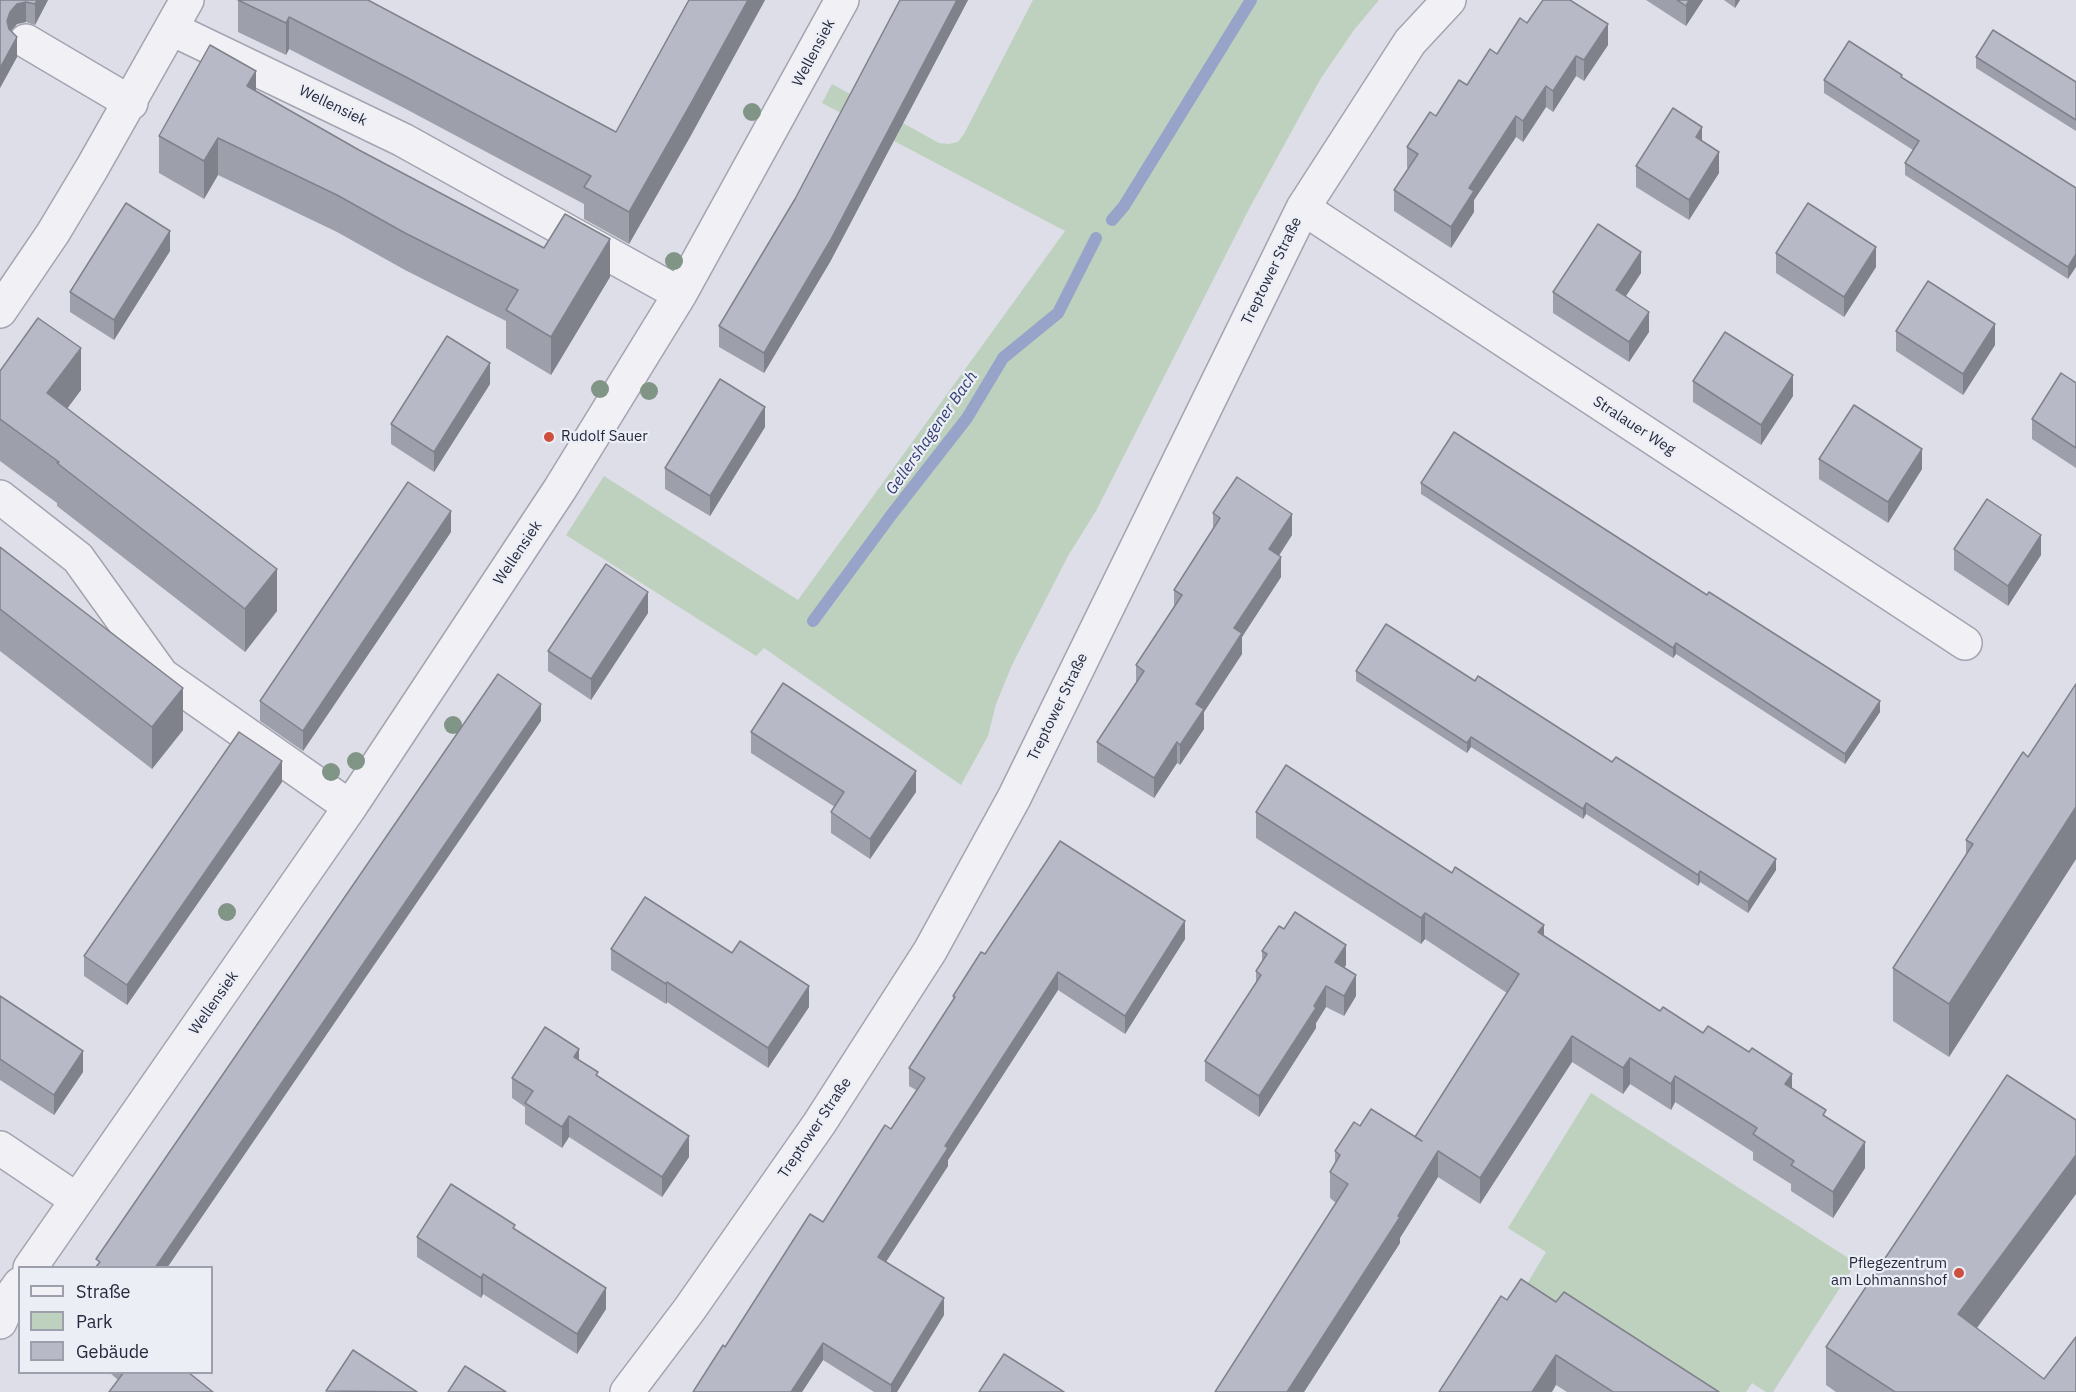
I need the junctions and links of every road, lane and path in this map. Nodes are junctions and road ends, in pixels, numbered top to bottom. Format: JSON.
{"nodes":[{"id":1,"x":187,"y":0,"type":"edge"},
{"id":2,"x":842,"y":0,"type":"edge"},
{"id":3,"x":1449,"y":0,"type":"edge"},
{"id":4,"x":172,"y":29,"type":"junction"},
{"id":5,"x":26,"y":41,"type":"dead end"},
{"id":6,"x":131,"y":103,"type":"junction"},
{"id":7,"x":1303,"y":208,"type":"junction"},
{"id":8,"x":680,"y":294,"type":"junction"},
{"id":9,"x":0,"y":311,"type":"edge"},
{"id":10,"x":0,"y":497,"type":"edge"},
{"id":11,"x":1965,"y":643,"type":"dead end"},
{"id":12,"x":350,"y":807,"type":"junction"},
{"id":13,"x":0,"y":1148,"type":"edge"},
{"id":14,"x":77,"y":1200,"type":"junction"},
{"id":15,"x":31,"y":1266,"type":"edge"},
{"id":16,"x":18,"y":1287,"type":"edge"},
{"id":17,"x":0,"y":1322,"type":"edge"},
{"id":18,"x":627,"y":1392,"type":"edge"}],
"edges":[{"from":1,"to":4,"type":"street"},
{"from":2,"to":8,"type":"street","name":"Wellensiek"},
{"from":3,"to":7,"type":"street","name":"Treptower Straße"},
{"from":4,"to":6,"type":"street"},
{"from":4,"to":8,"type":"street","name":"Wellensiek"},
{"from":5,"to":6,"type":"street"},
{"from":6,"to":9,"type":"street"},
{"from":7,"to":11,"type":"street","name":"Stralauer Weg"},
{"from":7,"to":18,"type":"street","name":"Treptower Straße"},
{"from":8,"to":12,"type":"street","name":"Wellensiek"},
{"from":10,"to":12,"type":"street"},
{"from":12,"to":14,"type":"street","name":"Wellensiek"},
{"from":13,"to":14,"type":"street"},
{"from":14,"to":15,"type":"street","name":"Wellensiek"},
{"from":16,"to":17,"type":"street"}]}
